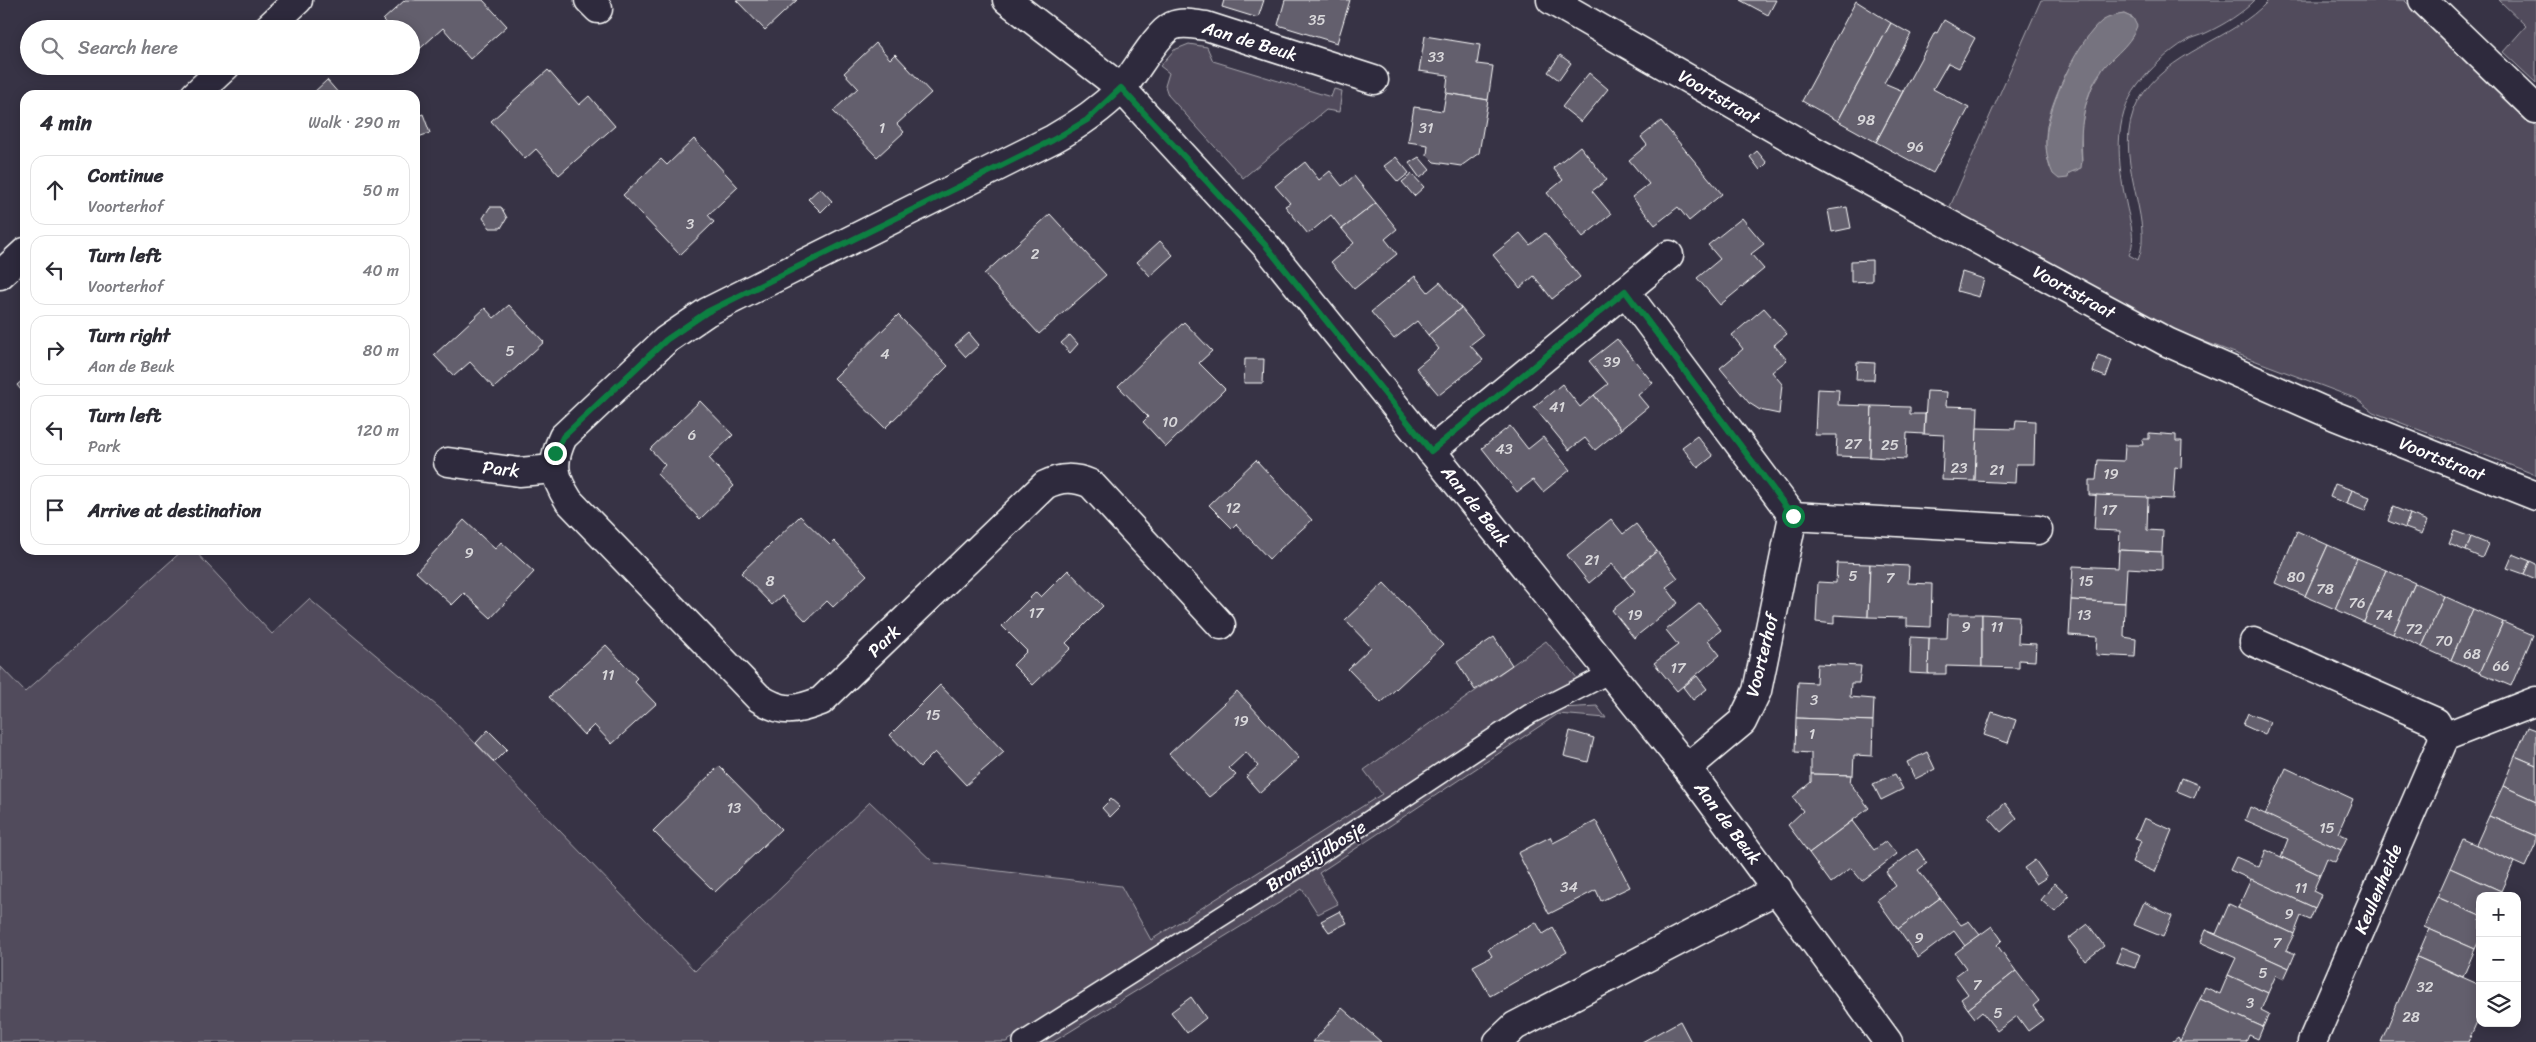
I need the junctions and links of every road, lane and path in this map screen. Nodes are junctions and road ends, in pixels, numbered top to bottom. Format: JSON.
{"nodes":[{"id":1,"x":298,"y":0,"type":"edge"},
{"id":2,"x":1007,"y":0,"type":"edge"},
{"id":3,"x":1551,"y":0,"type":"edge"},
{"id":4,"x":2423,"y":0,"type":"edge"},
{"id":5,"x":277,"y":20,"type":"edge"},
{"id":6,"x":216,"y":75,"type":"edge"},
{"id":7,"x":1374,"y":80,"type":"dead end"},
{"id":8,"x":1121,"y":88,"type":"junction"},
{"id":9,"x":200,"y":90,"type":"edge"},
{"id":10,"x":2536,"y":109,"type":"edge"},
{"id":11,"x":1669,"y":255,"type":"dead end"},
{"id":12,"x":20,"y":257,"type":"edge"},
{"id":13,"x":0,"y":275,"type":"edge"},
{"id":14,"x":1625,"y":291,"type":"junction"},
{"id":15,"x":1431,"y":451,"type":"junction"},
{"id":16,"x":448,"y":462,"type":"dead end"},
{"id":17,"x":554,"y":469,"type":"junction"},
{"id":18,"x":2536,"y":496,"type":"edge"},
{"id":19,"x":1793,"y":516,"type":"junction"},
{"id":20,"x":2038,"y":530,"type":"dead end"},
{"id":21,"x":1221,"y":625,"type":"dead end"},
{"id":22,"x":2254,"y":642,"type":"dead end"},
{"id":23,"x":1610,"y":673,"type":"junction"},
{"id":24,"x":2536,"y":701,"type":"edge"},
{"id":25,"x":2444,"y":737,"type":"junction"},
{"id":26,"x":1687,"y":768,"type":"junction"},
{"id":27,"x":1778,"y":889,"type":"junction"},
{"id":28,"x":1023,"y":1042,"type":"edge"},
{"id":29,"x":1498,"y":1042,"type":"edge"},
{"id":30,"x":1888,"y":1042,"type":"edge"},
{"id":31,"x":2312,"y":1042,"type":"edge"}],
"edges":[{"from":1,"to":5,"type":"street"},
{"from":2,"to":8,"type":"street","name":"Aan de Beuk"},
{"from":3,"to":18,"type":"street","name":"Voortstraat"},
{"from":4,"to":10,"type":"street"},
{"from":6,"to":9,"type":"street"},
{"from":7,"to":8,"type":"street","name":"Aan de Beuk"},
{"from":8,"to":15,"type":"street","name":"Aan de Beuk"},
{"from":8,"to":17,"type":"street"},
{"from":11,"to":14,"type":"street"},
{"from":12,"to":13,"type":"street"},
{"from":14,"to":15,"type":"street"},
{"from":14,"to":19,"type":"street"},
{"from":15,"to":23,"type":"street","name":"Aan de Beuk"},
{"from":16,"to":17,"type":"street","name":"Park"},
{"from":17,"to":21,"type":"street","name":"Park"},
{"from":19,"to":20,"type":"street"},
{"from":19,"to":26,"type":"street","name":"Voorterhof"},
{"from":22,"to":25,"type":"street"},
{"from":23,"to":26,"type":"street","name":"Aan de Beuk"},
{"from":23,"to":28,"type":"lane","name":"Bronstijdbosje"},
{"from":24,"to":25,"type":"street"},
{"from":25,"to":31,"type":"street","name":"Keulenheide"},
{"from":26,"to":27,"type":"street","name":"Aan de Beuk"},
{"from":27,"to":29,"type":"street"},
{"from":27,"to":30,"type":"street","name":"Aan de Beuk"}]}
